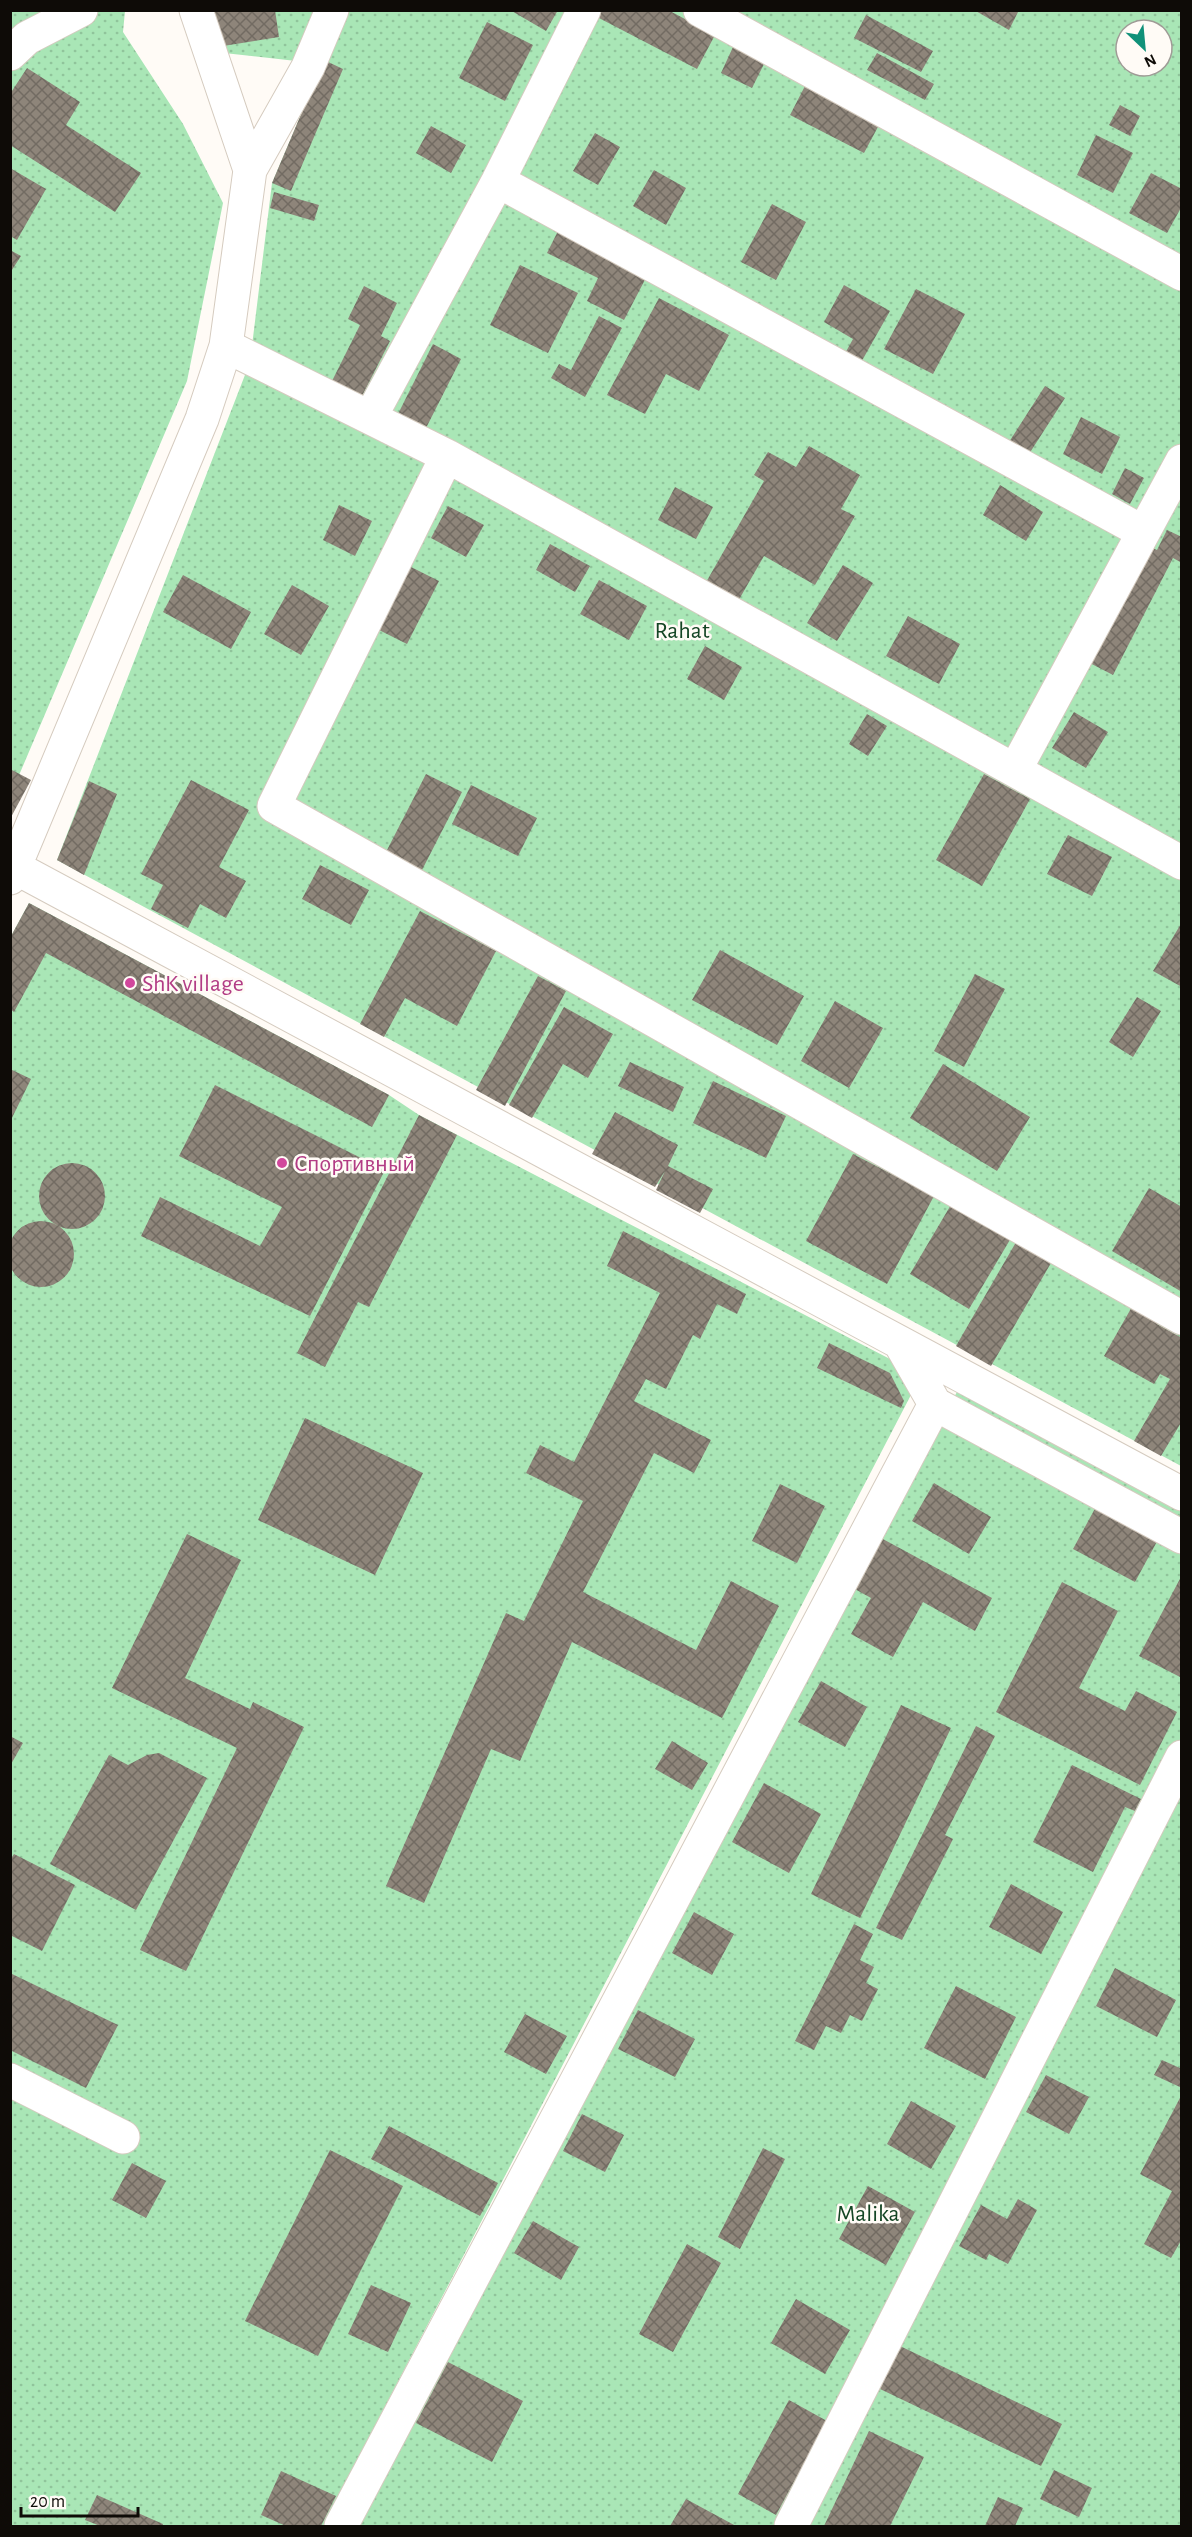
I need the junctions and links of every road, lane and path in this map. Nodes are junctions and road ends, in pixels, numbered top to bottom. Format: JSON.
{"nodes":[{"id":1,"x":81,"y":10,"type":"edge"},
{"id":2,"x":196,"y":10,"type":"edge"},
{"id":3,"x":332,"y":10,"type":"edge"},
{"id":4,"x":584,"y":10,"type":"edge"},
{"id":5,"x":700,"y":10,"type":"edge"},
{"id":6,"x":10,"y":54,"type":"edge"},
{"id":7,"x":250,"y":170,"type":"junction"},
{"id":8,"x":498,"y":181,"type":"junction"},
{"id":9,"x":1182,"y":274,"type":"edge"},
{"id":10,"x":226,"y":346,"type":"junction"},
{"id":11,"x":371,"y":416,"type":"junction"},
{"id":12,"x":447,"y":456,"type":"junction"},
{"id":13,"x":1182,"y":461,"type":"edge"},
{"id":14,"x":1143,"y":532,"type":"junction"},
{"id":15,"x":1015,"y":770,"type":"junction"},
{"id":16,"x":1182,"y":863,"type":"edge"},
{"id":17,"x":13,"y":873,"type":"edge"},
{"id":18,"x":1182,"y":1318,"type":"edge"},
{"id":19,"x":900,"y":1343,"type":"junction"},
{"id":20,"x":935,"y":1404,"type":"junction"},
{"id":21,"x":1182,"y":1494,"type":"edge"},
{"id":22,"x":1182,"y":1537,"type":"edge"},
{"id":23,"x":1182,"y":1757,"type":"edge"},
{"id":24,"x":10,"y":2080,"type":"edge"},
{"id":25,"x":123,"y":2137,"type":"dead end"},
{"id":26,"x":341,"y":2526,"type":"edge"},
{"id":27,"x":791,"y":2526,"type":"edge"}],
"edges":[{"from":1,"to":6,"type":"street"},
{"from":2,"to":7,"type":"street"},
{"from":3,"to":7,"type":"street"},
{"from":4,"to":8,"type":"street"},
{"from":5,"to":9,"type":"street"},
{"from":7,"to":10,"type":"street"},
{"from":8,"to":11,"type":"street"},
{"from":8,"to":14,"type":"street"},
{"from":10,"to":11,"type":"street"},
{"from":10,"to":17,"type":"street"},
{"from":11,"to":12,"type":"street"},
{"from":12,"to":15,"type":"street"},
{"from":12,"to":18,"type":"street"},
{"from":13,"to":14,"type":"street"},
{"from":14,"to":15,"type":"street"},
{"from":15,"to":16,"type":"street"},
{"from":17,"to":19,"type":"street"},
{"from":19,"to":20,"type":"street"},
{"from":19,"to":21,"type":"street"},
{"from":20,"to":22,"type":"street"},
{"from":20,"to":26,"type":"street"},
{"from":23,"to":27,"type":"street"},
{"from":24,"to":25,"type":"street"}]}
